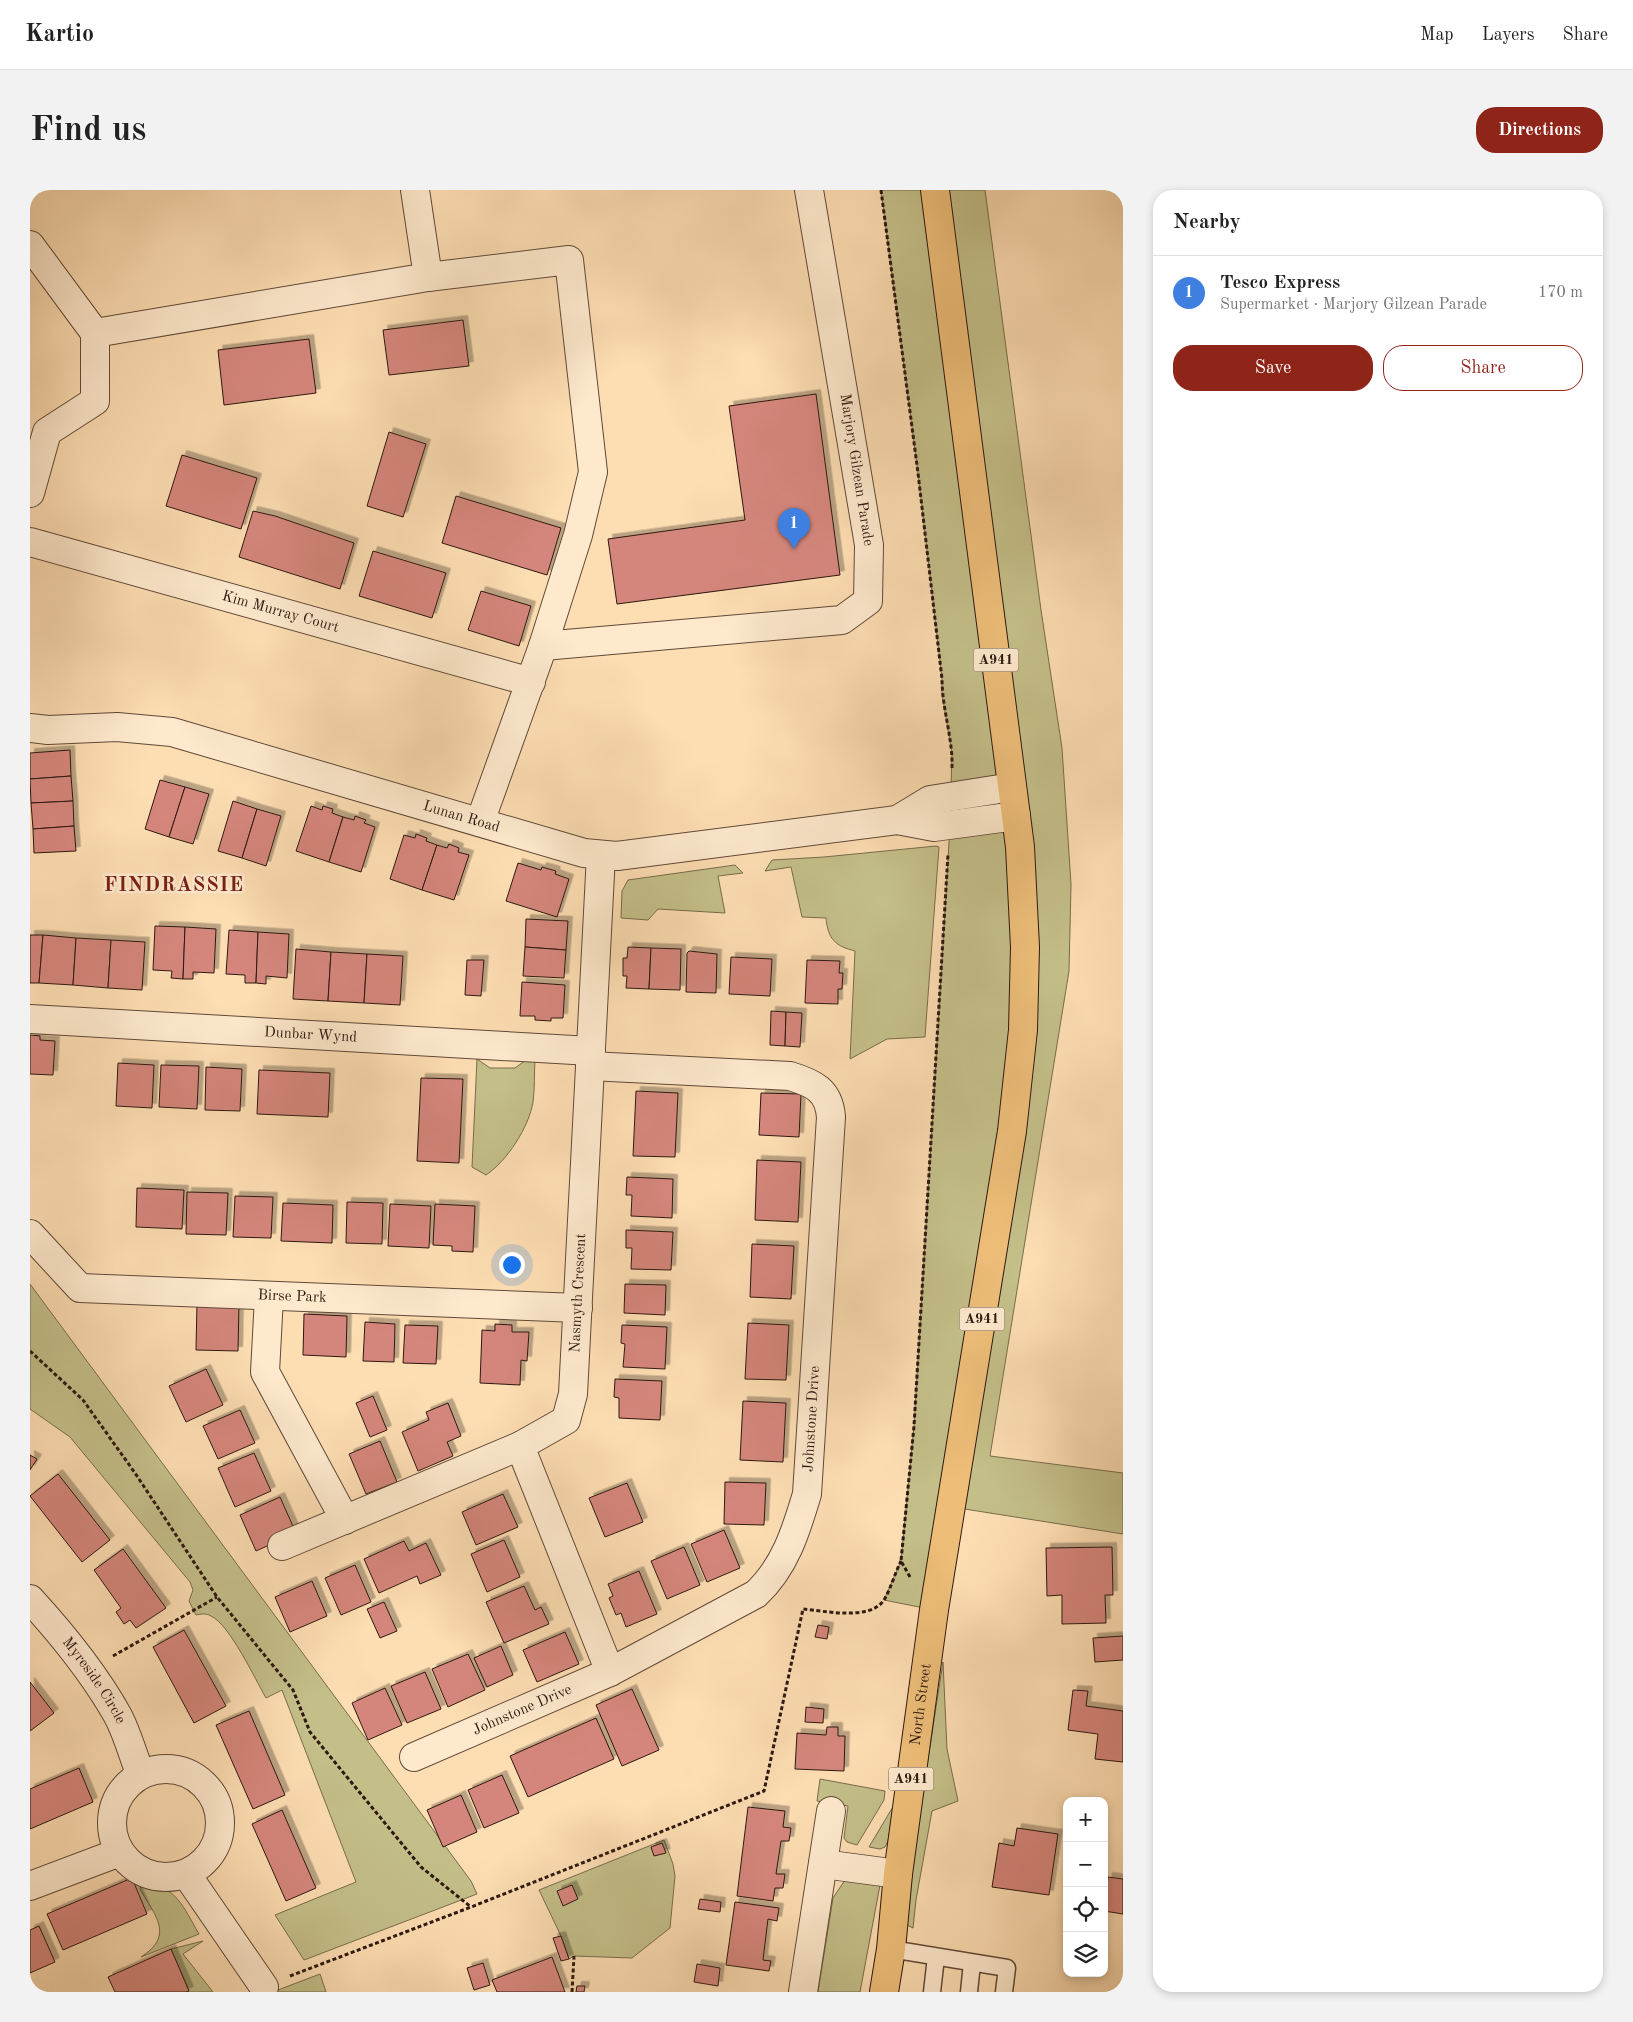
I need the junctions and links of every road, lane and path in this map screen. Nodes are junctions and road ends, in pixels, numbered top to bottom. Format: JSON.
{"nodes":[{"id":1,"x":415,"y":190,"type":"edge"},
{"id":2,"x":809,"y":190,"type":"edge"},
{"id":3,"x":881,"y":190,"type":"edge"},
{"id":4,"x":935,"y":190,"type":"edge"},
{"id":5,"x":30,"y":245,"type":"edge"},
{"id":6,"x":428,"y":278,"type":"junction"},
{"id":7,"x":95,"y":333,"type":"junction"},
{"id":8,"x":30,"y":493,"type":"edge"},
{"id":9,"x":30,"y":542,"type":"edge"},
{"id":10,"x":543,"y":646,"type":"junction"},
{"id":11,"x":532,"y":682,"type":"junction"},
{"id":12,"x":30,"y":728,"type":"edge"},
{"id":13,"x":1012,"y":786,"type":"junction"},
{"id":14,"x":951,"y":797,"type":"junction"},
{"id":15,"x":1016,"y":816,"type":"junction"},
{"id":16,"x":897,"y":820,"type":"junction"},
{"id":17,"x":480,"y":822,"type":"junction"},
{"id":18,"x":950,"y":826,"type":"junction"},
{"id":19,"x":601,"y":855,"type":"junction"},
{"id":20,"x":30,"y":1019,"type":"edge"},
{"id":21,"x":590,"y":1059,"type":"junction"},
{"id":22,"x":30,"y":1234,"type":"edge"},
{"id":23,"x":269,"y":1296,"type":"junction"},
{"id":24,"x":578,"y":1308,"type":"junction"},
{"id":25,"x":30,"y":1351,"type":"edge"},
{"id":26,"x":520,"y":1446,"type":"junction"},
{"id":27,"x":345,"y":1520,"type":"junction"},
{"id":28,"x":282,"y":1546,"type":"dead end"},
{"id":29,"x":901,"y":1561,"type":"junction"},
{"id":30,"x":914,"y":1584,"type":"dead end"},
{"id":31,"x":216,"y":1597,"type":"junction"},
{"id":32,"x":30,"y":1599,"type":"edge"},
{"id":33,"x":89,"y":1670,"type":"junction"},
{"id":34,"x":610,"y":1672,"type":"junction"},
{"id":35,"x":414,"y":1757,"type":"dead end"},
{"id":36,"x":140,"y":1773,"type":"junction"},
{"id":37,"x":831,"y":1811,"type":"dead end"},
{"id":38,"x":120,"y":1852,"type":"junction"},
{"id":39,"x":823,"y":1864,"type":"junction"},
{"id":40,"x":898,"y":1874,"type":"junction"},
{"id":41,"x":187,"y":1875,"type":"junction"},
{"id":42,"x":30,"y":1886,"type":"edge"},
{"id":43,"x":471,"y":1907,"type":"junction"},
{"id":44,"x":891,"y":1949,"type":"junction"},
{"id":45,"x":574,"y":1956,"type":"dead end"},
{"id":46,"x":936,"y":1957,"type":"junction"},
{"id":47,"x":972,"y":1963,"type":"junction"},
{"id":48,"x":264,"y":1986,"type":"joint"},
{"id":49,"x":572,"y":1992,"type":"edge"},
{"id":50,"x":803,"y":1992,"type":"edge"},
{"id":51,"x":884,"y":1992,"type":"edge"},
{"id":52,"x":932,"y":1992,"type":"edge"},
{"id":53,"x":969,"y":1992,"type":"edge"},
{"id":54,"x":1004,"y":1992,"type":"edge"}],
"edges":[{"from":1,"to":6,"type":"street"},
{"from":2,"to":10,"type":"street","name":"Marjory Gilzean Parade"},
{"from":3,"to":14,"type":"path"},
{"from":4,"to":13,"type":"main road","number":"A941"},
{"from":5,"to":7,"type":"street"},
{"from":6,"to":7,"type":"street"},
{"from":6,"to":10,"type":"street"},
{"from":7,"to":8,"type":"street"},
{"from":9,"to":11,"type":"street","name":"Kim Murray Court"},
{"from":10,"to":11,"type":"street"},
{"from":11,"to":17,"type":"street"},
{"from":12,"to":17,"type":"street","name":"Lunan Road"},
{"from":13,"to":14,"type":"street"},
{"from":13,"to":15,"type":"main road","number":"A941"},
{"from":14,"to":16,"type":"street"},
{"from":15,"to":18,"type":"street"},
{"from":15,"to":40,"type":"main road","name":"North Street","number":"A941"},
{"from":16,"to":18,"type":"street"},
{"from":16,"to":19,"type":"street","name":"Lunan Road"},
{"from":17,"to":19,"type":"street","name":"Lunan Road"},
{"from":18,"to":29,"type":"path"},
{"from":19,"to":21,"type":"street","name":"Nasmyth Crescent"},
{"from":20,"to":21,"type":"street","name":"Dunbar Wynd"},
{"from":21,"to":24,"type":"street","name":"Nasmyth Crescent"},
{"from":21,"to":34,"type":"street","name":"Johnstone Drive"},
{"from":22,"to":23,"type":"street","name":"Birse Park"},
{"from":23,"to":24,"type":"street","name":"Birse Park"},
{"from":23,"to":27,"type":"street"},
{"from":24,"to":26,"type":"street","name":"Nasmyth Crescent"},
{"from":25,"to":31,"type":"path"},
{"from":26,"to":27,"type":"street","name":"Nasmyth Crescent"},
{"from":26,"to":34,"type":"street"},
{"from":27,"to":28,"type":"street","name":"Nasmyth Crescent"},
{"from":29,"to":30,"type":"path"},
{"from":29,"to":43,"type":"path"},
{"from":31,"to":33,"type":"path"},
{"from":31,"to":43,"type":"path"},
{"from":32,"to":33,"type":"street","name":"Myreside Circle"},
{"from":33,"to":36,"type":"street","name":"Myreside Circle"},
{"from":34,"to":35,"type":"street","name":"Johnstone Drive"},
{"from":36,"to":38,"type":"street"},
{"from":36,"to":41,"type":"street"},
{"from":37,"to":39,"type":"street"},
{"from":38,"to":41,"type":"street"},
{"from":38,"to":42,"type":"street"},
{"from":39,"to":40,"type":"street"},
{"from":39,"to":50,"type":"street"},
{"from":40,"to":44,"type":"main road","name":"North Street","number":"A941"},
{"from":41,"to":48,"type":"street"},
{"from":43,"to":48,"type":"path"},
{"from":44,"to":46,"type":"lane"},
{"from":44,"to":51,"type":"main road","name":"North Street","number":"A941"},
{"from":45,"to":49,"type":"path"},
{"from":46,"to":47,"type":"lane"},
{"from":46,"to":52,"type":"lane"},
{"from":47,"to":53,"type":"lane"},
{"from":47,"to":54,"type":"lane"}]}
